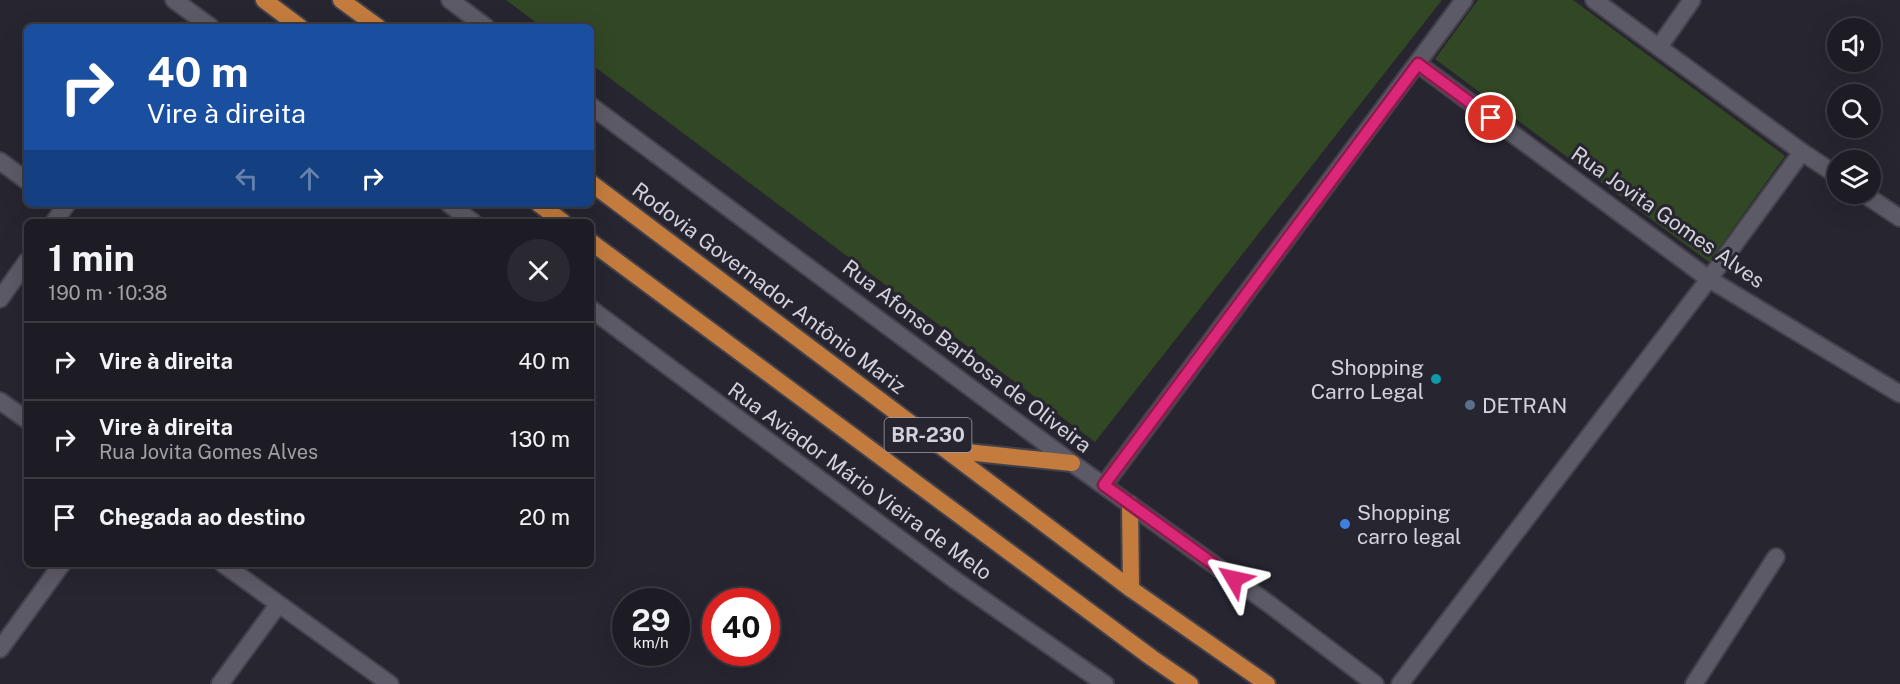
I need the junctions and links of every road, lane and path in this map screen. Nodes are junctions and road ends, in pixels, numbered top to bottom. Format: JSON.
{"nodes":[{"id":1,"x":174,"y":0,"type":"edge"},
{"id":2,"x":264,"y":0,"type":"edge"},
{"id":3,"x":341,"y":0,"type":"edge"},
{"id":4,"x":450,"y":0,"type":"edge"},
{"id":5,"x":1464,"y":0,"type":"edge"},
{"id":6,"x":1594,"y":0,"type":"edge"},
{"id":7,"x":1692,"y":0,"type":"edge"},
{"id":8,"x":192,"y":21,"type":"edge"},
{"id":9,"x":296,"y":24,"type":"edge"},
{"id":10,"x":374,"y":24,"type":"edge"},
{"id":11,"x":482,"y":24,"type":"edge"},
{"id":12,"x":1659,"y":47,"type":"junction"},
{"id":13,"x":1418,"y":64,"type":"junction"},
{"id":14,"x":594,"y":108,"type":"edge"},
{"id":15,"x":1802,"y":152,"type":"junction"},
{"id":16,"x":0,"y":161,"type":"edge"},
{"id":17,"x":1827,"y":169,"type":"edge"},
{"id":18,"x":24,"y":180,"type":"edge"},
{"id":19,"x":594,"y":185,"type":"edge"},
{"id":20,"x":1879,"y":204,"type":"edge"},
{"id":21,"x":453,"y":207,"type":"edge"},
{"id":22,"x":543,"y":207,"type":"edge"},
{"id":23,"x":1900,"y":218,"type":"edge"},
{"id":24,"x":469,"y":219,"type":"edge"},
{"id":25,"x":560,"y":219,"type":"edge"},
{"id":26,"x":594,"y":244,"type":"edge"},
{"id":27,"x":24,"y":265,"type":"edge"},
{"id":28,"x":1709,"y":279,"type":"junction"},
{"id":29,"x":0,"y":299,"type":"edge"},
{"id":30,"x":594,"y":311,"type":"edge"},
{"id":31,"x":1900,"y":394,"type":"edge"},
{"id":32,"x":0,"y":401,"type":"edge"},
{"id":33,"x":24,"y":418,"type":"edge"},
{"id":34,"x":947,"y":450,"type":"junction"},
{"id":35,"x":1072,"y":463,"type":"junction"},
{"id":36,"x":1104,"y":485,"type":"junction"},
{"id":37,"x":1131,"y":504,"type":"junction"},
{"id":38,"x":1776,"y":557,"type":"dead end"},
{"id":39,"x":60,"y":567,"type":"edge"},
{"id":40,"x":227,"y":567,"type":"edge"},
{"id":41,"x":1131,"y":589,"type":"junction"},
{"id":42,"x":278,"y":604,"type":"junction"},
{"id":43,"x":0,"y":649,"type":"edge"},
{"id":44,"x":220,"y":684,"type":"edge"},
{"id":45,"x":390,"y":684,"type":"edge"},
{"id":46,"x":1106,"y":684,"type":"edge"},
{"id":47,"x":1190,"y":684,"type":"edge"},
{"id":48,"x":1267,"y":684,"type":"edge"},
{"id":49,"x":1375,"y":684,"type":"edge"},
{"id":50,"x":1400,"y":684,"type":"edge"},
{"id":51,"x":1694,"y":684,"type":"edge"}],
"edges":[{"from":1,"to":8,"type":"street"},
{"from":2,"to":9,"type":"highway"},
{"from":3,"to":10,"type":"highway"},
{"from":4,"to":11,"type":"street"},
{"from":5,"to":13,"type":"street"},
{"from":6,"to":12,"type":"street"},
{"from":7,"to":12,"type":"street"},
{"from":12,"to":15,"type":"street"},
{"from":13,"to":28,"type":"street","name":"Rua Jovita Gomes Alves"},
{"from":13,"to":36,"type":"street"},
{"from":14,"to":35,"type":"street","name":"Rua Afonso Barbosa de Oliveira"},
{"from":15,"to":17,"type":"street"},
{"from":15,"to":28,"type":"street"},
{"from":16,"to":18,"type":"street"},
{"from":19,"to":34,"type":"highway","name":"Rodovia Governador Antônio Mariz","number":"BR-230"},
{"from":20,"to":23,"type":"street"},
{"from":21,"to":24,"type":"street"},
{"from":22,"to":25,"type":"highway"},
{"from":26,"to":47,"type":"highway","number":"BR-230"},
{"from":27,"to":29,"type":"street"},
{"from":28,"to":31,"type":"street","name":"Rua Jovita Gomes Alves"},
{"from":28,"to":50,"type":"street"},
{"from":30,"to":46,"type":"street","name":"Rua Aviador Mário Vieira de Melo"},
{"from":32,"to":33,"type":"street"},
{"from":34,"to":35,"type":"highway"},
{"from":34,"to":41,"type":"highway","name":"Rodovia Governador Antônio Mariz","number":"BR-230"},
{"from":35,"to":36,"type":"street","name":"Rua Afonso Barbosa de Oliveira"},
{"from":36,"to":37,"type":"street","name":"Rua Afonso Barbosa de Oliveira"},
{"from":37,"to":41,"type":"highway"},
{"from":37,"to":49,"type":"street","name":"Rua Afonso Barbosa de Oliveira"},
{"from":38,"to":51,"type":"street"},
{"from":39,"to":43,"type":"street"},
{"from":40,"to":42,"type":"street"},
{"from":41,"to":48,"type":"highway","name":"Rodovia Governador Antônio Mariz","number":"BR-230"},
{"from":42,"to":44,"type":"street"},
{"from":42,"to":45,"type":"street"}]}
